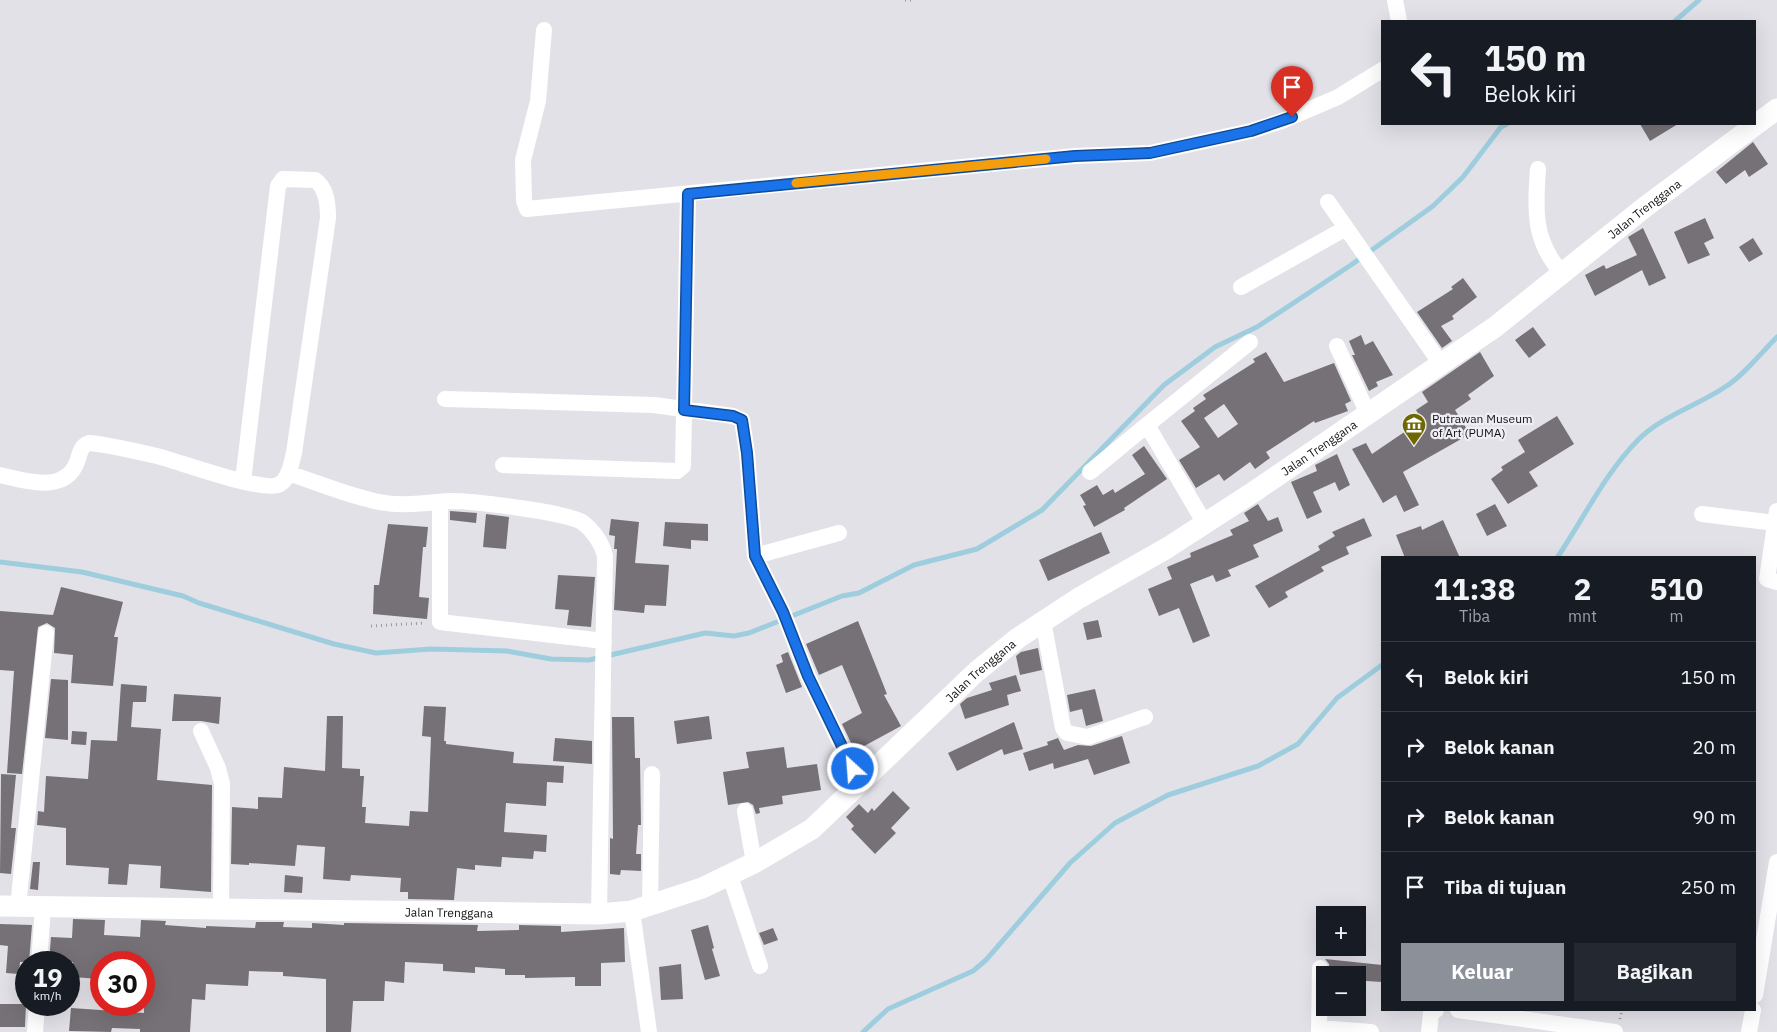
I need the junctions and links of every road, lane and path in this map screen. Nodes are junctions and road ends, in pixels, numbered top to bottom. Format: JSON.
{"nodes":[{"id":1,"x":905,"y":0,"type":"edge"},
{"id":2,"x":912,"y":0,"type":"edge"},
{"id":3,"x":1395,"y":0,"type":"edge"},
{"id":4,"x":1399,"y":20,"type":"edge"},
{"id":5,"x":544,"y":30,"type":"dead end"},
{"id":6,"x":1381,"y":71,"type":"edge"},
{"id":7,"x":1777,"y":109,"type":"edge"},
{"id":8,"x":1756,"y":124,"type":"edge"},
{"id":9,"x":1755,"y":125,"type":"edge"},
{"id":10,"x":1538,"y":169,"type":"dead end"},
{"id":11,"x":688,"y":194,"type":"junction"},
{"id":12,"x":1328,"y":202,"type":"dead end"},
{"id":13,"x":1346,"y":228,"type":"junction"},
{"id":14,"x":1554,"y":280,"type":"junction"},
{"id":15,"x":1241,"y":287,"type":"dead end"},
{"id":16,"x":1250,"y":342,"type":"dead end"},
{"id":17,"x":1337,"y":346,"type":"dead end"},
{"id":18,"x":1441,"y":364,"type":"junction"},
{"id":19,"x":445,"y":399,"type":"dead end"},
{"id":20,"x":684,"y":410,"type":"junction"},
{"id":21,"x":1368,"y":414,"type":"junction"},
{"id":22,"x":1147,"y":425,"type":"junction"},
{"id":23,"x":503,"y":465,"type":"dead end"},
{"id":24,"x":1090,"y":472,"type":"dead end"},
{"id":25,"x":288,"y":473,"type":"junction"},
{"id":26,"x":0,"y":475,"type":"edge"},
{"id":27,"x":243,"y":481,"type":"junction"},
{"id":28,"x":440,"y":503,"type":"junction"},
{"id":29,"x":1702,"y":514,"type":"dead end"},
{"id":30,"x":1776,"y":517,"type":"edge"},
{"id":31,"x":1204,"y":522,"type":"junction"},
{"id":32,"x":839,"y":533,"type":"dead end"},
{"id":33,"x":755,"y":556,"type":"junction"},
{"id":34,"x":1777,"y":582,"type":"edge"},
{"id":35,"x":1043,"y":620,"type":"junction"},
{"id":36,"x":440,"y":622,"type":"junction"},
{"id":37,"x":371,"y":626,"type":"dead end"},
{"id":38,"x":46,"y":633,"type":"dead end"},
{"id":39,"x":604,"y":641,"type":"junction"},
{"id":40,"x":1145,"y":717,"type":"dead end"},
{"id":41,"x":201,"y":731,"type":"dead end"},
{"id":42,"x":652,"y":774,"type":"dead end"},
{"id":43,"x":860,"y":784,"type":"junction"},
{"id":44,"x":744,"y":811,"type":"dead end"},
{"id":45,"x":1777,"y":862,"type":"edge"},
{"id":46,"x":754,"y":863,"type":"junction"},
{"id":47,"x":730,"y":876,"type":"junction"},
{"id":48,"x":9,"y":907,"type":"edge"},
{"id":49,"x":43,"y":908,"type":"junction"},
{"id":50,"x":221,"y":908,"type":"junction"},
{"id":51,"x":641,"y":908,"type":"junction"},
{"id":52,"x":600,"y":914,"type":"junction"},
{"id":53,"x":40,"y":951,"type":"edge"},
{"id":54,"x":760,"y":966,"type":"dead end"},
{"id":55,"x":1756,"y":989,"type":"edge"},
{"id":56,"x":1434,"y":1011,"type":"edge"},
{"id":57,"x":1465,"y":1011,"type":"edge"},
{"id":58,"x":1753,"y":1011,"type":"edge"},
{"id":59,"x":36,"y":1016,"type":"edge"},
{"id":60,"x":1319,"y":1016,"type":"edge"},
{"id":61,"x":1319,"y":1030,"type":"edge"},
{"id":62,"x":35,"y":1032,"type":"edge"},
{"id":63,"x":648,"y":1032,"type":"edge"},
{"id":64,"x":1371,"y":1032,"type":"edge"},
{"id":65,"x":1429,"y":1032,"type":"edge"},
{"id":66,"x":1615,"y":1032,"type":"edge"},
{"id":67,"x":1749,"y":1032,"type":"edge"}],
"edges":[{"from":1,"to":2,"type":"path"},
{"from":3,"to":4,"type":"street"},
{"from":5,"to":11,"type":"street"},
{"from":6,"to":11,"type":"street"},
{"from":7,"to":8,"type":"main road","name":"Jalan Trenggana"},
{"from":9,"to":14,"type":"main road","name":"Jalan Trenggana"},
{"from":10,"to":14,"type":"street"},
{"from":11,"to":20,"type":"street"},
{"from":12,"to":13,"type":"street"},
{"from":13,"to":15,"type":"street"},
{"from":13,"to":18,"type":"street"},
{"from":14,"to":18,"type":"main road","name":"Jalan Trenggana"},
{"from":16,"to":22,"type":"street"},
{"from":17,"to":21,"type":"street"},
{"from":18,"to":21,"type":"main road","name":"Jalan Trenggana"},
{"from":19,"to":20,"type":"street"},
{"from":20,"to":23,"type":"street"},
{"from":20,"to":33,"type":"street"},
{"from":21,"to":31,"type":"main road","name":"Jalan Trenggana"},
{"from":22,"to":24,"type":"street"},
{"from":22,"to":31,"type":"street"},
{"from":25,"to":27,"type":"street"},
{"from":25,"to":27,"type":"street"},
{"from":25,"to":28,"type":"street"},
{"from":26,"to":27,"type":"street"},
{"from":28,"to":36,"type":"street"},
{"from":28,"to":39,"type":"street"},
{"from":29,"to":30,"type":"street"},
{"from":30,"to":34,"type":"street"},
{"from":31,"to":35,"type":"main road","name":"Jalan Trenggana"},
{"from":32,"to":33,"type":"street"},
{"from":33,"to":43,"type":"street"},
{"from":35,"to":40,"type":"street"},
{"from":35,"to":43,"type":"main road","name":"Jalan Trenggana"},
{"from":36,"to":37,"type":"path"},
{"from":36,"to":39,"type":"street"},
{"from":38,"to":48,"type":"street"},
{"from":39,"to":52,"type":"street"},
{"from":41,"to":50,"type":"street"},
{"from":42,"to":51,"type":"street"},
{"from":43,"to":46,"type":"main road","name":"Jalan Trenggana"},
{"from":44,"to":46,"type":"street"},
{"from":45,"to":55,"type":"street"},
{"from":46,"to":47,"type":"main road","name":"Jalan Trenggana"},
{"from":47,"to":51,"type":"main road","name":"Jalan Trenggana"},
{"from":47,"to":54,"type":"street"},
{"from":48,"to":49,"type":"main road","name":"Jalan Trenggana"},
{"from":49,"to":50,"type":"main road","name":"Jalan Trenggana"},
{"from":49,"to":53,"type":"street"},
{"from":50,"to":52,"type":"main road","name":"Jalan Trenggana"},
{"from":51,"to":52,"type":"main road","name":"Jalan Trenggana"},
{"from":51,"to":63,"type":"street"},
{"from":56,"to":65,"type":"street"},
{"from":57,"to":66,"type":"street"},
{"from":58,"to":67,"type":"street"},
{"from":59,"to":62,"type":"street"},
{"from":60,"to":61,"type":"street"},
{"from":61,"to":64,"type":"street"}]}
